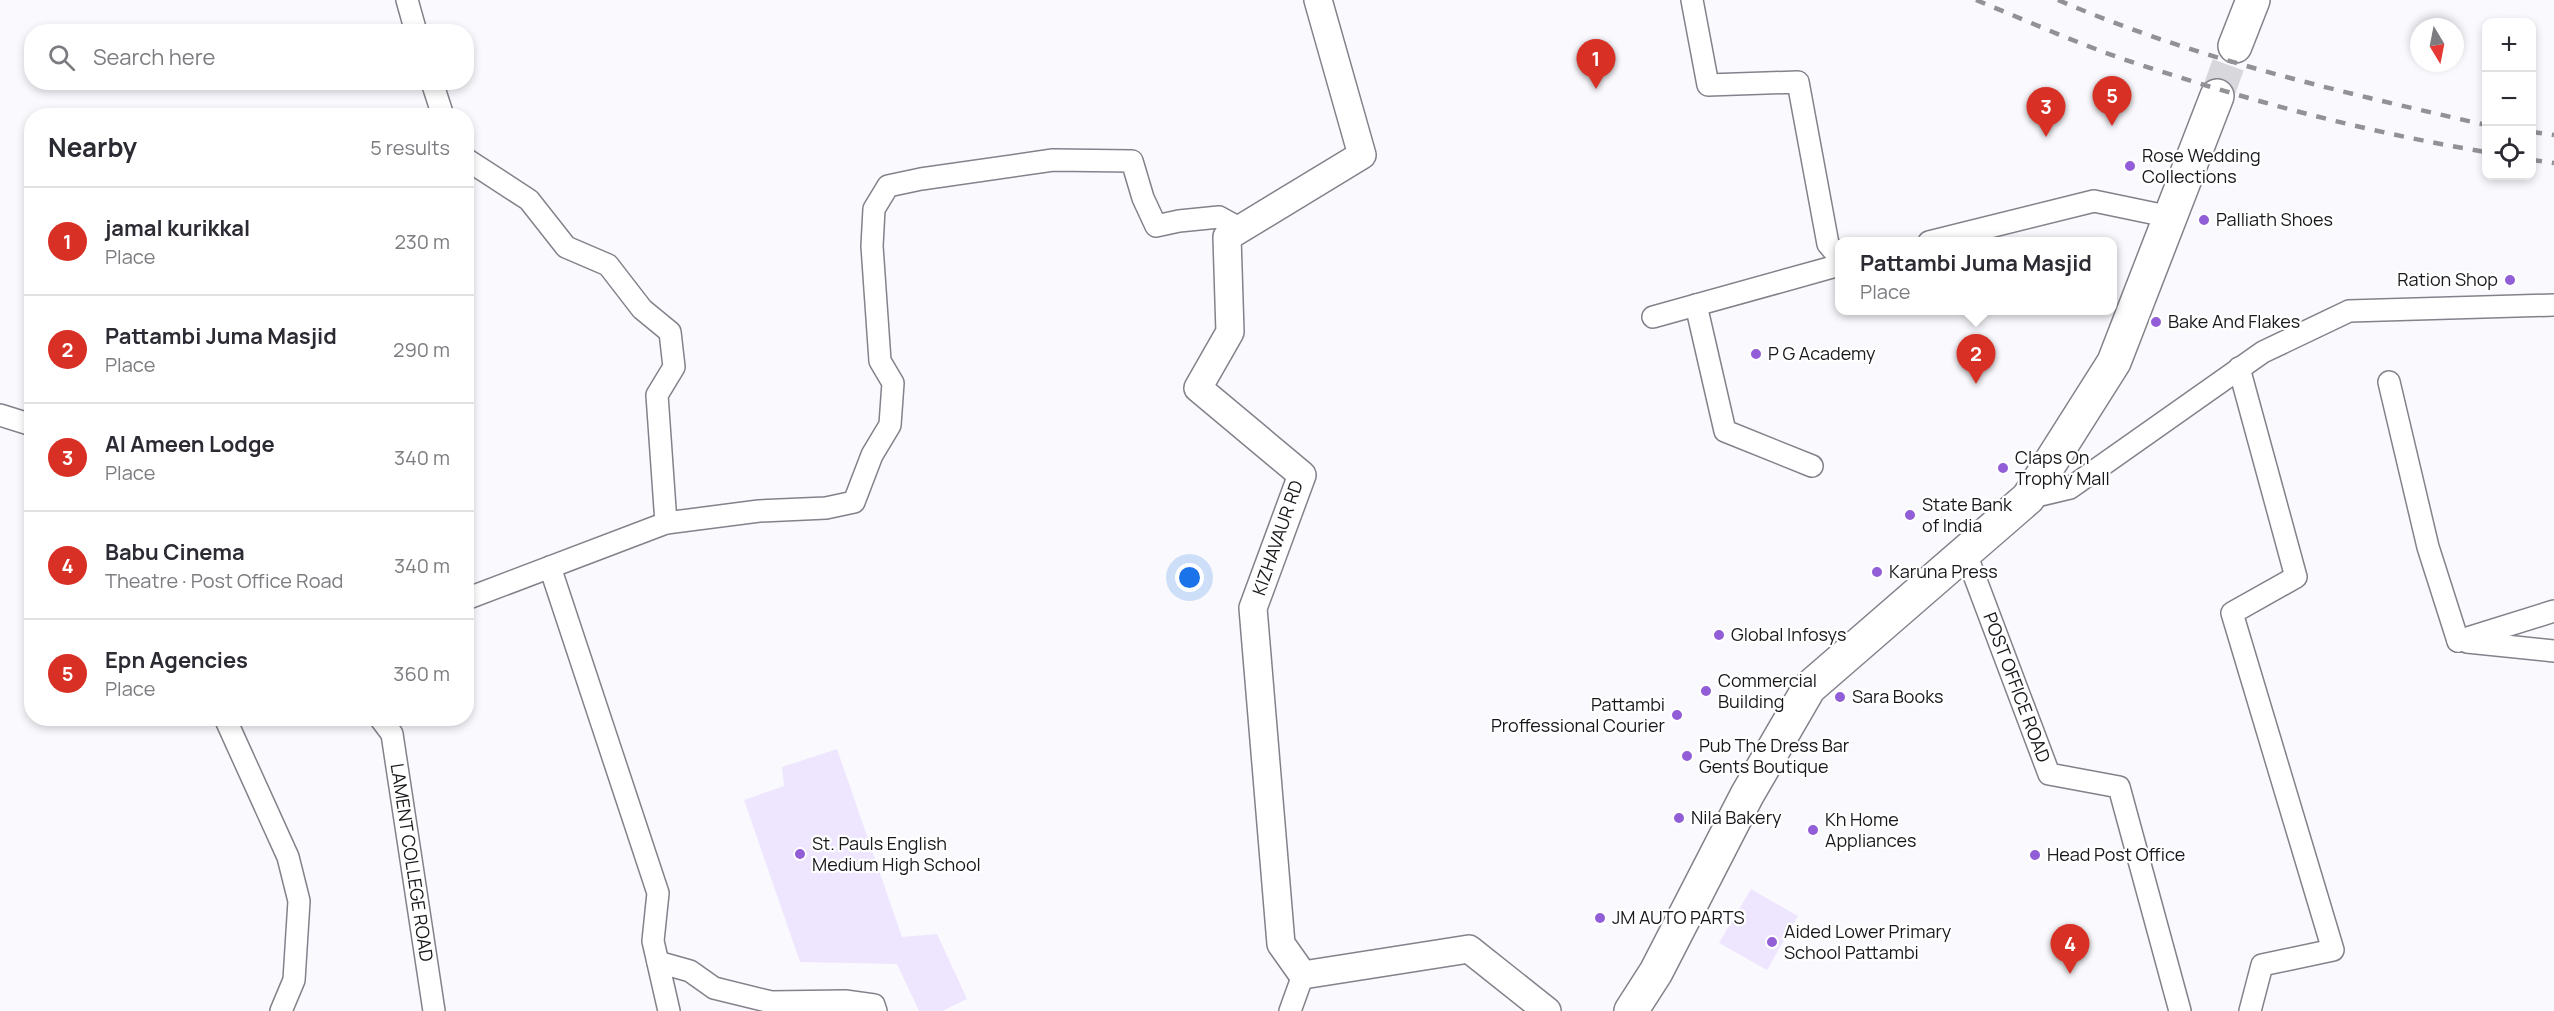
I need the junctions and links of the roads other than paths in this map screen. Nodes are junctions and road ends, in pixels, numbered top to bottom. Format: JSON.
{"nodes":[{"id":1,"x":406,"y":0,"type":"edge"},
{"id":2,"x":1318,"y":0,"type":"edge"},
{"id":3,"x":1692,"y":0,"type":"edge"},
{"id":4,"x":2253,"y":0,"type":"edge"},
{"id":5,"x":414,"y":24,"type":"edge"},
{"id":6,"x":2235,"y":46,"type":"tunnel mouth"},
{"id":7,"x":434,"y":90,"type":"edge"},
{"id":8,"x":2217,"y":96,"type":"tunnel mouth"},
{"id":9,"x":440,"y":108,"type":"edge"},
{"id":10,"x":474,"y":164,"type":"edge"},
{"id":11,"x":2171,"y":217,"type":"junction"},
{"id":12,"x":1241,"y":229,"type":"junction"},
{"id":13,"x":1949,"y":237,"type":"edge"},
{"id":14,"x":1835,"y":253,"type":"edge"},
{"id":15,"x":1835,"y":266,"type":"edge"},
{"id":16,"x":1696,"y":305,"type":"junction"},
{"id":17,"x":2554,"y":305,"type":"edge"},
{"id":18,"x":1653,"y":317,"type":"dead end"},
{"id":19,"x":2239,"y":368,"type":"junction"},
{"id":20,"x":2389,"y":382,"type":"dead end"},
{"id":21,"x":0,"y":415,"type":"edge"},
{"id":22,"x":24,"y":422,"type":"edge"},
{"id":23,"x":1812,"y":466,"type":"dead end"},
{"id":24,"x":2028,"y":498,"type":"junction"},
{"id":25,"x":666,"y":523,"type":"junction"},
{"id":26,"x":1965,"y":551,"type":"junction"},
{"id":27,"x":550,"y":567,"type":"junction"},
{"id":28,"x":474,"y":595,"type":"edge"},
{"id":29,"x":2554,"y":611,"type":"edge"},
{"id":30,"x":2458,"y":641,"type":"junction"},
{"id":31,"x":2554,"y":651,"type":"edge"},
{"id":32,"x":229,"y":726,"type":"edge"},
{"id":33,"x":386,"y":726,"type":"edge"},
{"id":34,"x":658,"y":962,"type":"junction"},
{"id":35,"x":1303,"y":975,"type":"junction"},
{"id":36,"x":281,"y":1011,"type":"edge"},
{"id":37,"x":434,"y":1011,"type":"edge"},
{"id":38,"x":669,"y":1011,"type":"edge"},
{"id":39,"x":876,"y":1011,"type":"edge"},
{"id":40,"x":1290,"y":1011,"type":"edge"},
{"id":41,"x":1546,"y":1011,"type":"edge"},
{"id":42,"x":1631,"y":1011,"type":"edge"},
{"id":43,"x":2180,"y":1011,"type":"edge"},
{"id":44,"x":2250,"y":1011,"type":"edge"}],
"edges":[{"from":1,"to":5,"type":"street"},
{"from":2,"to":12,"type":"street","name":"KIZHAVAUR RD"},
{"from":3,"to":14,"type":"street"},
{"from":4,"to":6,"type":"main road"},
{"from":7,"to":9,"type":"street"},
{"from":8,"to":11,"type":"main road"},
{"from":10,"to":25,"type":"street"},
{"from":11,"to":13,"type":"street"},
{"from":11,"to":24,"type":"main road"},
{"from":12,"to":25,"type":"street"},
{"from":12,"to":35,"type":"street","name":"KIZHAVAUR RD"},
{"from":15,"to":16,"type":"street"},
{"from":16,"to":18,"type":"street"},
{"from":16,"to":23,"type":"street"},
{"from":17,"to":19,"type":"street"},
{"from":19,"to":24,"type":"street"},
{"from":19,"to":44,"type":"street"},
{"from":20,"to":30,"type":"street"},
{"from":21,"to":22,"type":"street"},
{"from":24,"to":26,"type":"main road"},
{"from":25,"to":27,"type":"street"},
{"from":26,"to":42,"type":"main road"},
{"from":26,"to":43,"type":"street","name":"POST OFFICE ROAD"},
{"from":27,"to":28,"type":"street"},
{"from":27,"to":34,"type":"street"},
{"from":29,"to":30,"type":"street"},
{"from":30,"to":31,"type":"street"},
{"from":32,"to":36,"type":"street"},
{"from":33,"to":37,"type":"street","name":"LAMENT COLLEGE ROAD"},
{"from":34,"to":38,"type":"street"},
{"from":34,"to":39,"type":"street"},
{"from":35,"to":40,"type":"street"},
{"from":35,"to":41,"type":"street"}]}
